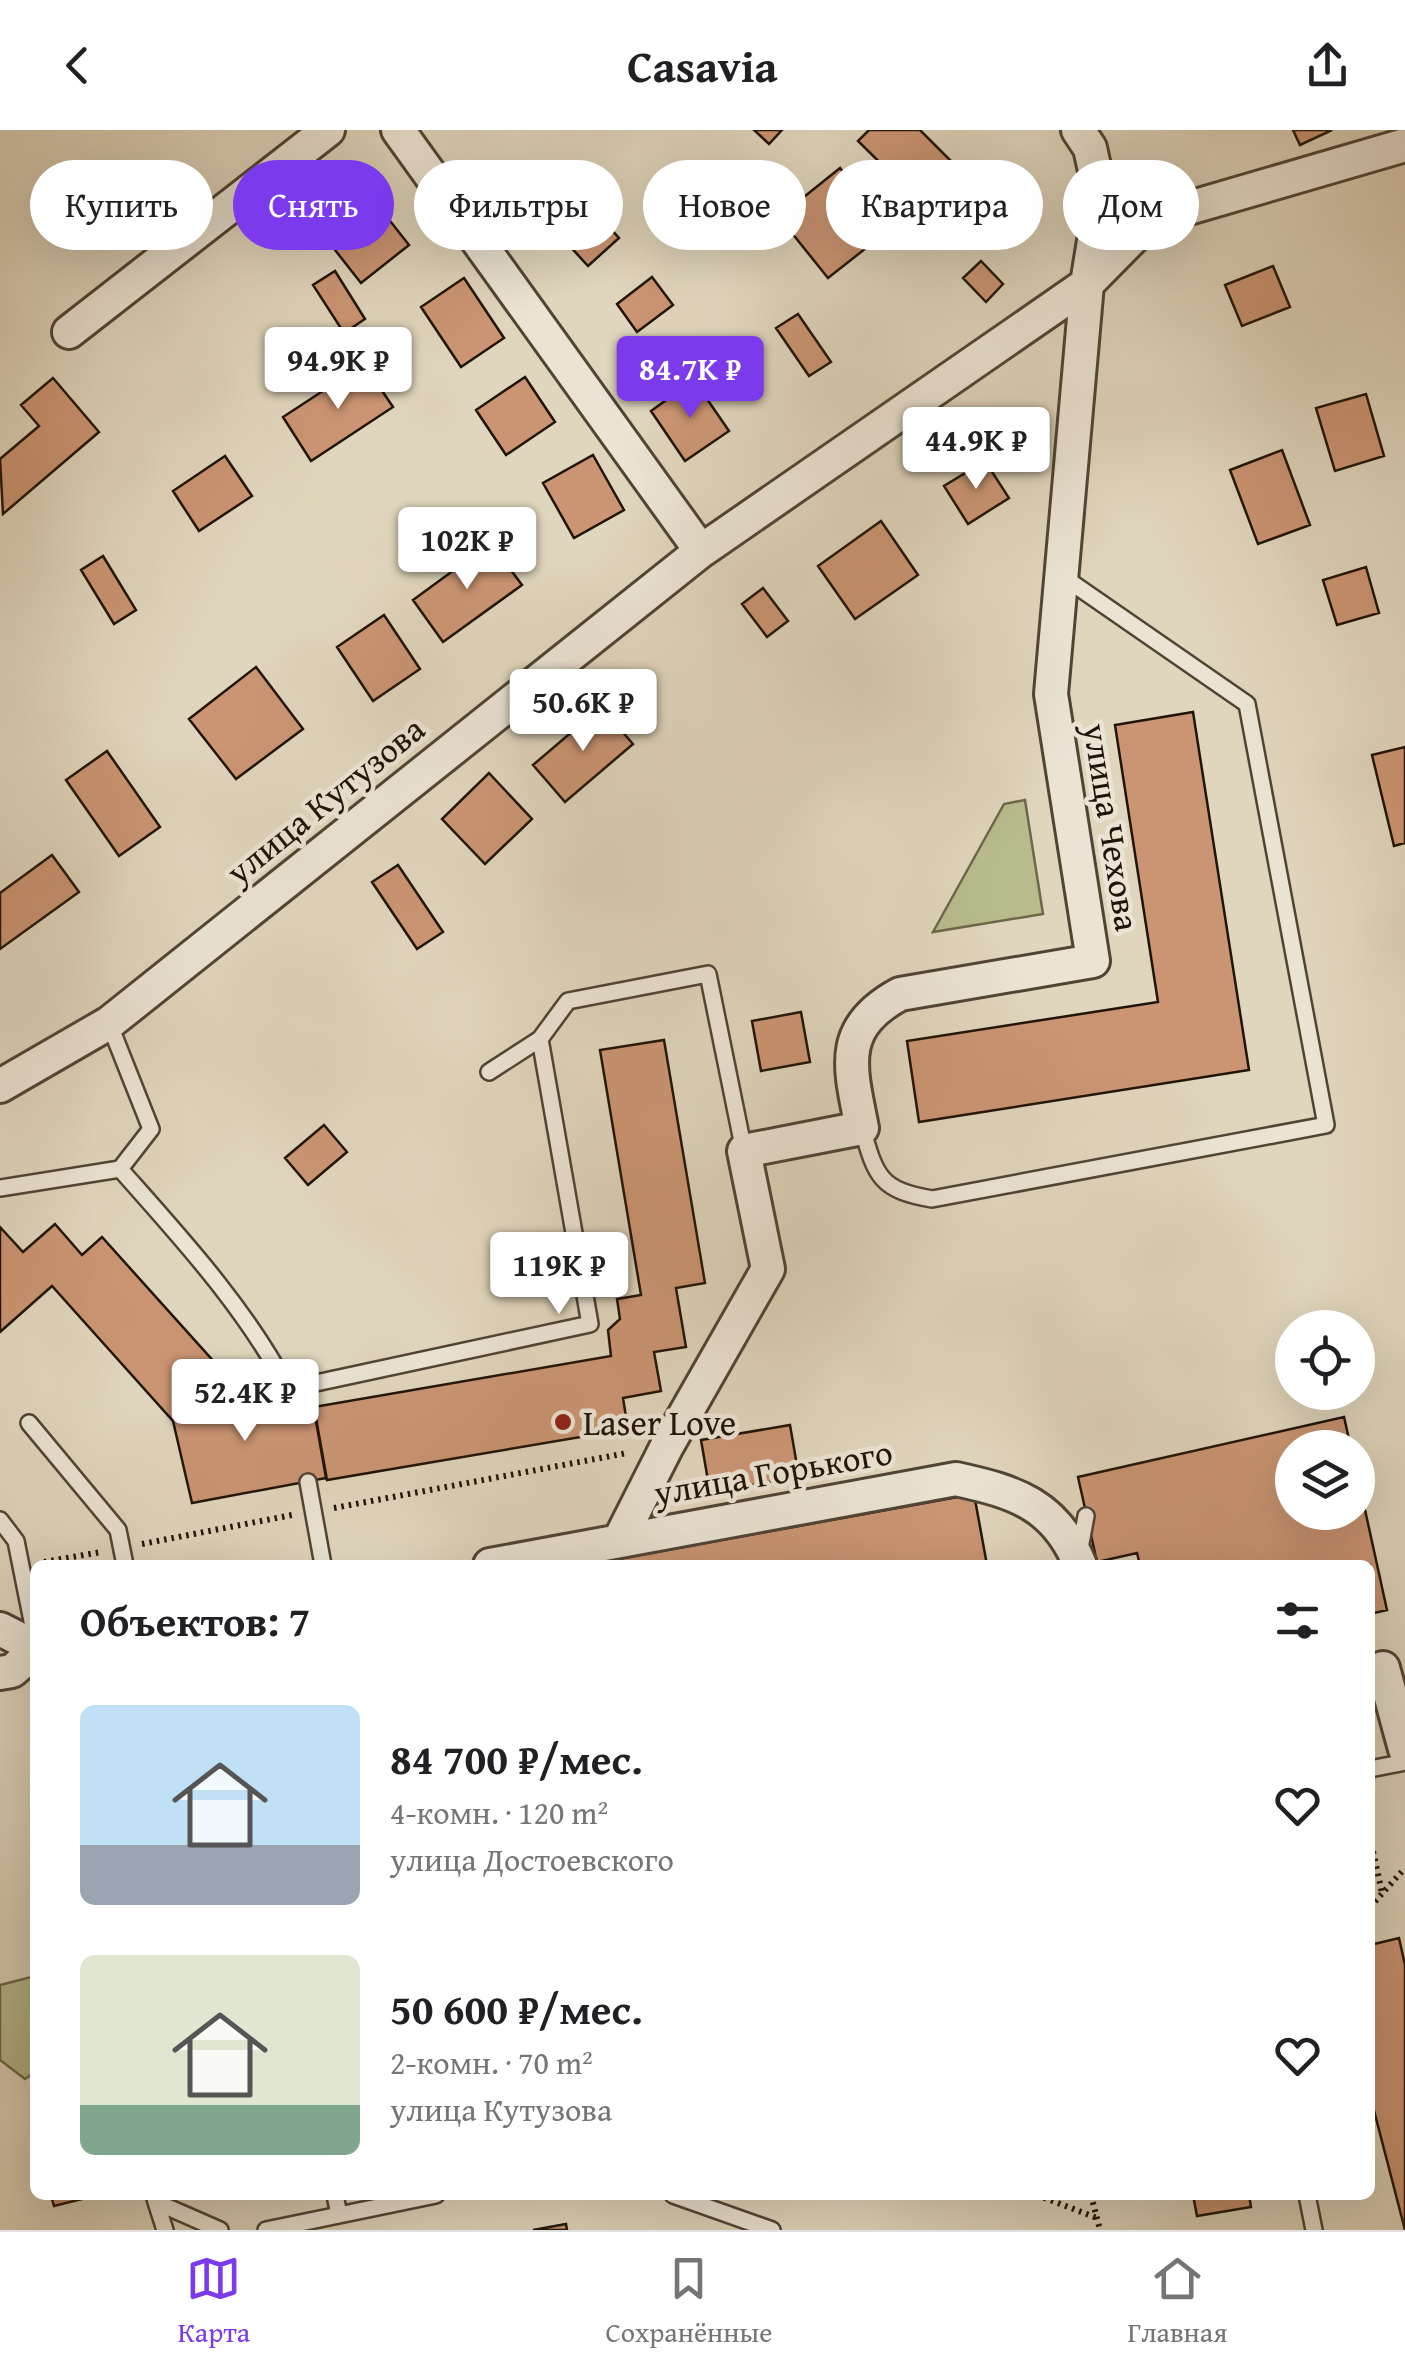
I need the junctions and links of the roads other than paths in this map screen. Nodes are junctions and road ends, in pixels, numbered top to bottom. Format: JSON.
{"nodes":[{"id":1,"x":328,"y":130,"type":"edge"},
{"id":2,"x":398,"y":130,"type":"edge"},
{"id":3,"x":1078,"y":130,"type":"edge"},
{"id":4,"x":1405,"y":145,"type":"edge"},
{"id":5,"x":1087,"y":284,"type":"junction"},
{"id":6,"x":68,"y":332,"type":"dead end"},
{"id":7,"x":701,"y":552,"type":"junction"},
{"id":8,"x":1059,"y":574,"type":"junction"},
{"id":9,"x":109,"y":1024,"type":"junction"},
{"id":10,"x":540,"y":1039,"type":"junction"},
{"id":11,"x":489,"y":1072,"type":"dead end"},
{"id":12,"x":0,"y":1086,"type":"edge"},
{"id":13,"x":862,"y":1128,"type":"junction"},
{"id":14,"x":744,"y":1150,"type":"junction"},
{"id":15,"x":120,"y":1168,"type":"junction"},
{"id":16,"x":0,"y":1188,"type":"edge"},
{"id":17,"x":288,"y":1388,"type":"junction"},
{"id":18,"x":295,"y":1414,"type":"dead end"},
{"id":19,"x":29,"y":1424,"type":"dead end"},
{"id":20,"x":308,"y":1482,"type":"dead end"},
{"id":21,"x":0,"y":1520,"type":"edge"},
{"id":22,"x":620,"y":1541,"type":"junction"},
{"id":23,"x":124,"y":1560,"type":"edge"},
{"id":24,"x":322,"y":1560,"type":"edge"},
{"id":25,"x":517,"y":1560,"type":"edge"},
{"id":26,"x":1079,"y":1560,"type":"edge"},
{"id":27,"x":30,"y":1611,"type":"edge"},
{"id":28,"x":0,"y":1629,"type":"edge"},
{"id":29,"x":30,"y":1646,"type":"edge"},
{"id":30,"x":30,"y":1654,"type":"edge"},
{"id":31,"x":1386,"y":1665,"type":"edge"},
{"id":32,"x":0,"y":1673,"type":"edge"},
{"id":33,"x":1405,"y":1749,"type":"edge"},
{"id":34,"x":1405,"y":1762,"type":"edge"},
{"id":35,"x":1375,"y":1768,"type":"edge"},
{"id":36,"x":155,"y":2200,"type":"edge"},
{"id":37,"x":157,"y":2200,"type":"edge"},
{"id":38,"x":336,"y":2200,"type":"edge"},
{"id":39,"x":412,"y":2200,"type":"edge"},
{"id":40,"x":688,"y":2200,"type":"edge"},
{"id":41,"x":1307,"y":2200,"type":"edge"},
{"id":42,"x":340,"y":2215,"type":"junction"},
{"id":43,"x":165,"y":2230,"type":"edge"},
{"id":44,"x":220,"y":2230,"type":"edge"},
{"id":45,"x":266,"y":2230,"type":"edge"},
{"id":46,"x":772,"y":2230,"type":"edge"},
{"id":47,"x":1314,"y":2230,"type":"edge"}],
"edges":[{"from":1,"to":6,"type":"street"},
{"from":2,"to":7,"type":"street"},
{"from":3,"to":5,"type":"street","name":"улица Чехова"},
{"from":4,"to":5,"type":"street","name":"улица Кутузова"},
{"from":5,"to":7,"type":"street","name":"улица Кутузова"},
{"from":5,"to":8,"type":"street","name":"улица Чехова"},
{"from":7,"to":9,"type":"street","name":"улица Кутузова"},
{"from":8,"to":13,"type":"street","name":"улица Чехова"},
{"from":8,"to":13,"type":"lane"},
{"from":9,"to":12,"type":"street","name":"улица Кутузова"},
{"from":9,"to":15,"type":"lane"},
{"from":10,"to":11,"type":"lane"},
{"from":10,"to":14,"type":"lane"},
{"from":10,"to":17,"type":"lane"},
{"from":13,"to":14,"type":"street"},
{"from":14,"to":22,"type":"street"},
{"from":15,"to":16,"type":"lane"},
{"from":15,"to":17,"type":"lane"},
{"from":17,"to":18,"type":"lane"},
{"from":19,"to":23,"type":"lane"},
{"from":20,"to":24,"type":"lane"},
{"from":21,"to":27,"type":"lane"},
{"from":22,"to":25,"type":"street","name":"улица Горького"},
{"from":22,"to":26,"type":"street","name":"улица Горького"},
{"from":28,"to":29,"type":"street"},
{"from":30,"to":32,"type":"street"},
{"from":31,"to":33,"type":"street"},
{"from":34,"to":35,"type":"lane"},
{"from":36,"to":43,"type":"lane"},
{"from":37,"to":44,"type":"lane"},
{"from":38,"to":42,"type":"lane"},
{"from":39,"to":42,"type":"lane"},
{"from":40,"to":46,"type":"lane"},
{"from":41,"to":47,"type":"lane"},
{"from":42,"to":45,"type":"lane"}]}
